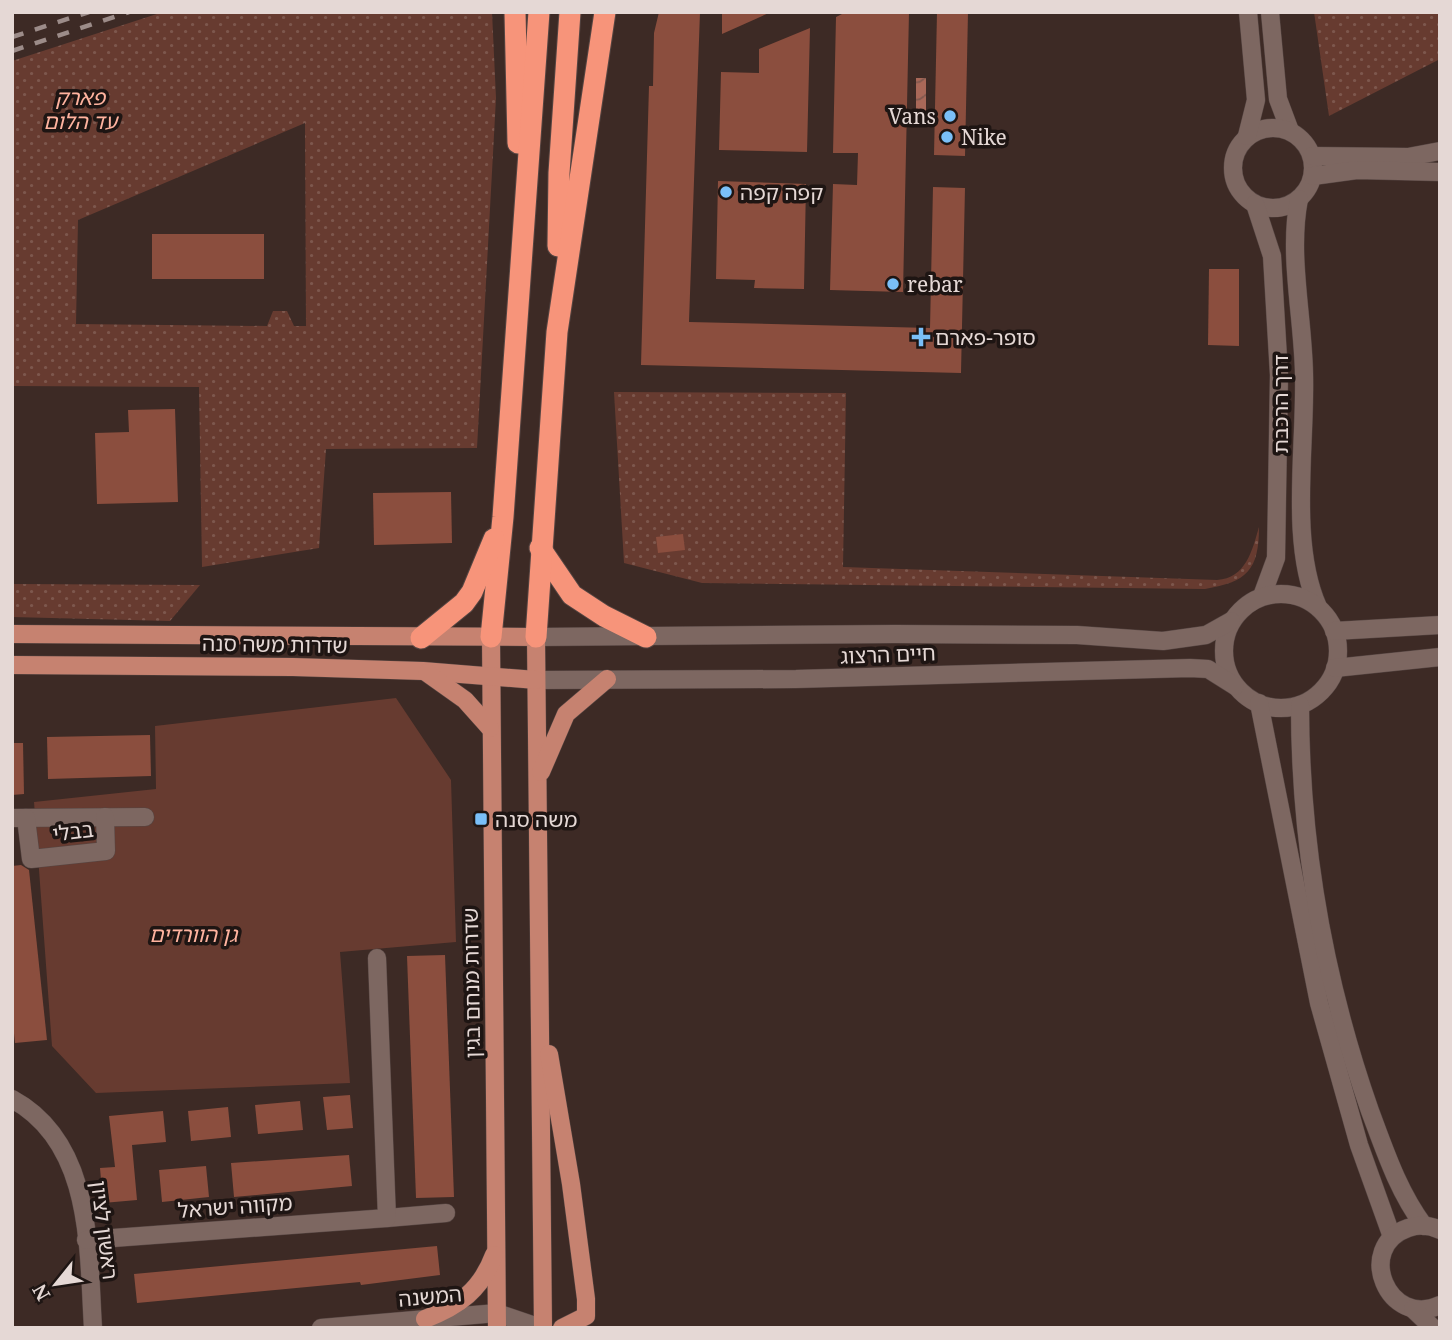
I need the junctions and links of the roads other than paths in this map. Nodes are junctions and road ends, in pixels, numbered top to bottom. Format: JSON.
{"nodes":[{"id":1,"x":515,"y":12,"type":"edge"},
{"id":2,"x":539,"y":12,"type":"edge"},
{"id":3,"x":570,"y":12,"type":"edge"},
{"id":4,"x":605,"y":12,"type":"edge"},
{"id":5,"x":1248,"y":12,"type":"edge"},
{"id":6,"x":1270,"y":12,"type":"edge"},
{"id":7,"x":526,"y":111,"type":"junction"},
{"id":8,"x":1290,"y":131,"type":"junction"},
{"id":9,"x":1247,"y":136,"type":"junction"},
{"id":10,"x":1440,"y":150,"type":"edge"},
{"id":11,"x":1311,"y":156,"type":"junction"},
{"id":12,"x":1440,"y":172,"type":"edge"},
{"id":13,"x":1313,"y":176,"type":"junction"},
{"id":14,"x":1299,"y":198,"type":"junction"},
{"id":15,"x":1255,"y":204,"type":"junction"},
{"id":16,"x":557,"y":332,"type":"junction"},
{"id":17,"x":503,"y":517,"type":"junction"},
{"id":18,"x":540,"y":548,"type":"junction"},
{"id":19,"x":1262,"y":596,"type":"junction"},
{"id":20,"x":1318,"y":607,"type":"junction"},
{"id":21,"x":1231,"y":621,"type":"junction"},
{"id":22,"x":1440,"y":625,"type":"edge"},
{"id":23,"x":1334,"y":631,"type":"junction"},
{"id":24,"x":12,"y":634,"type":"edge"},
{"id":25,"x":491,"y":637,"type":"junction"},
{"id":26,"x":536,"y":637,"type":"junction"},
{"id":27,"x":646,"y":637,"type":"junction"},
{"id":28,"x":421,"y":638,"type":"junction"},
{"id":29,"x":1440,"y":657,"type":"edge"},
{"id":30,"x":12,"y":665,"type":"edge"},
{"id":31,"x":1335,"y":668,"type":"junction"},
{"id":32,"x":423,"y":671,"type":"junction"},
{"id":33,"x":491,"y":678,"type":"junction"},
{"id":34,"x":607,"y":678,"type":"junction"},
{"id":35,"x":536,"y":680,"type":"junction"},
{"id":36,"x":1236,"y":686,"type":"junction"},
{"id":37,"x":1259,"y":703,"type":"junction"},
{"id":38,"x":1300,"y":705,"type":"junction"},
{"id":39,"x":490,"y":727,"type":"junction"},
{"id":40,"x":537,"y":782,"type":"junction"},
{"id":41,"x":105,"y":817,"type":"junction"},
{"id":42,"x":145,"y":817,"type":"dead end"},
{"id":43,"x":19,"y":818,"type":"edge"},
{"id":44,"x":20,"y":842,"type":"edge"},
{"id":45,"x":377,"y":958,"type":"dead end"},
{"id":46,"x":540,"y":1009,"type":"junction"},
{"id":47,"x":12,"y":1099,"type":"edge"},
{"id":48,"x":446,"y":1213,"type":"dead end"},
{"id":49,"x":387,"y":1218,"type":"junction"},
{"id":50,"x":1432,"y":1228,"type":"edge"},
{"id":51,"x":1392,"y":1237,"type":"junction"},
{"id":52,"x":86,"y":1240,"type":"junction"},
{"id":53,"x":498,"y":1242,"type":"junction"},
{"id":54,"x":1440,"y":1305,"type":"edge"},
{"id":55,"x":92,"y":1308,"type":"junction"},
{"id":56,"x":1413,"y":1308,"type":"junction"},
{"id":57,"x":425,"y":1319,"type":"junction"},
{"id":58,"x":497,"y":1321,"type":"edge"},
{"id":59,"x":93,"y":1328,"type":"edge"},
{"id":60,"x":107,"y":1328,"type":"edge"},
{"id":61,"x":321,"y":1328,"type":"edge"},
{"id":62,"x":542,"y":1328,"type":"edge"},
{"id":63,"x":562,"y":1328,"type":"edge"},
{"id":64,"x":1433,"y":1328,"type":"edge"}],
"edges":[{"from":1,"to":7,"type":"highway"},
{"from":2,"to":7,"type":"highway"},
{"from":3,"to":16,"type":"highway"},
{"from":4,"to":16,"type":"highway"},
{"from":5,"to":9,"type":"street"},
{"from":6,"to":8,"type":"street"},
{"from":7,"to":17,"type":"highway"},
{"from":8,"to":9,"type":"street"},
{"from":8,"to":11,"type":"street"},
{"from":9,"to":15,"type":"street"},
{"from":10,"to":11,"type":"street"},
{"from":11,"to":13,"type":"street"},
{"from":12,"to":13,"type":"street"},
{"from":13,"to":14,"type":"street"},
{"from":14,"to":15,"type":"street"},
{"from":14,"to":20,"type":"street","name":"דרך הרכבת"},
{"from":15,"to":19,"type":"street","name":"דרך הרכבת"},
{"from":16,"to":18,"type":"highway"},
{"from":17,"to":25,"type":"highway"},
{"from":17,"to":28,"type":"highway"},
{"from":18,"to":26,"type":"highway"},
{"from":18,"to":27,"type":"highway"},
{"from":19,"to":20,"type":"street"},
{"from":19,"to":21,"type":"street"},
{"from":20,"to":23,"type":"street"},
{"from":21,"to":27,"type":"street","name":"חיים הרצוג"},
{"from":21,"to":36,"type":"street"},
{"from":22,"to":23,"type":"street"},
{"from":23,"to":31,"type":"street"},
{"from":24,"to":28,"type":"main road","name":"שדרות משה סנה"},
{"from":25,"to":26,"type":"main road","name":"שדרות משה סנה"},
{"from":25,"to":28,"type":"main road","name":"שדרות משה סנה"},
{"from":25,"to":33,"type":"main road","name":"שדרות מנחם בגין"},
{"from":26,"to":27,"type":"street","name":"חיים הרצוג"},
{"from":26,"to":35,"type":"main road"},
{"from":29,"to":31,"type":"street"},
{"from":30,"to":32,"type":"main road","name":"שדרות משה סנה"},
{"from":31,"to":38,"type":"street"},
{"from":32,"to":33,"type":"main road","name":"שדרות משה סנה"},
{"from":32,"to":39,"type":"main road"},
{"from":33,"to":35,"type":"main road","name":"שדרות משה סנה"},
{"from":33,"to":39,"type":"main road","name":"שדרות מנחם בגין"},
{"from":34,"to":35,"type":"street","name":"חיים הרצוג"},
{"from":34,"to":36,"type":"street","name":"חיים הרצוג"},
{"from":34,"to":40,"type":"main road"},
{"from":35,"to":40,"type":"main road"},
{"from":36,"to":37,"type":"street"},
{"from":37,"to":38,"type":"street"},
{"from":37,"to":51,"type":"street"},
{"from":38,"to":50,"type":"street"},
{"from":39,"to":53,"type":"main road","name":"שדרות מנחם בגין"},
{"from":40,"to":46,"type":"main road"},
{"from":41,"to":42,"type":"street","name":"בבלי"},
{"from":41,"to":43,"type":"street","name":"בבלי"},
{"from":41,"to":44,"type":"street","name":"בבלי"},
{"from":43,"to":44,"type":"street","name":"בבלי"},
{"from":45,"to":49,"type":"street"},
{"from":46,"to":62,"type":"main road"},
{"from":46,"to":63,"type":"main road"},
{"from":47,"to":52,"type":"street","name":"ראשון לציון"},
{"from":48,"to":49,"type":"street","name":"מקווה ישראל"},
{"from":49,"to":52,"type":"street","name":"מקווה ישראל"},
{"from":50,"to":51,"type":"street"},
{"from":51,"to":56,"type":"street"},
{"from":52,"to":55,"type":"street","name":"ראשון לציון"},
{"from":53,"to":57,"type":"main road"},
{"from":53,"to":58,"type":"main road","name":"שדרות מנחם בגין"},
{"from":54,"to":56,"type":"street"},
{"from":55,"to":59,"type":"street","name":"ראשון לציון"},
{"from":55,"to":60,"type":"street"},
{"from":56,"to":64,"type":"street"},
{"from":57,"to":58,"type":"street","name":"המשנה"},
{"from":57,"to":61,"type":"street","name":"המשנה"},
{"from":58,"to":62,"type":"street","name":"המשנה"}]}
